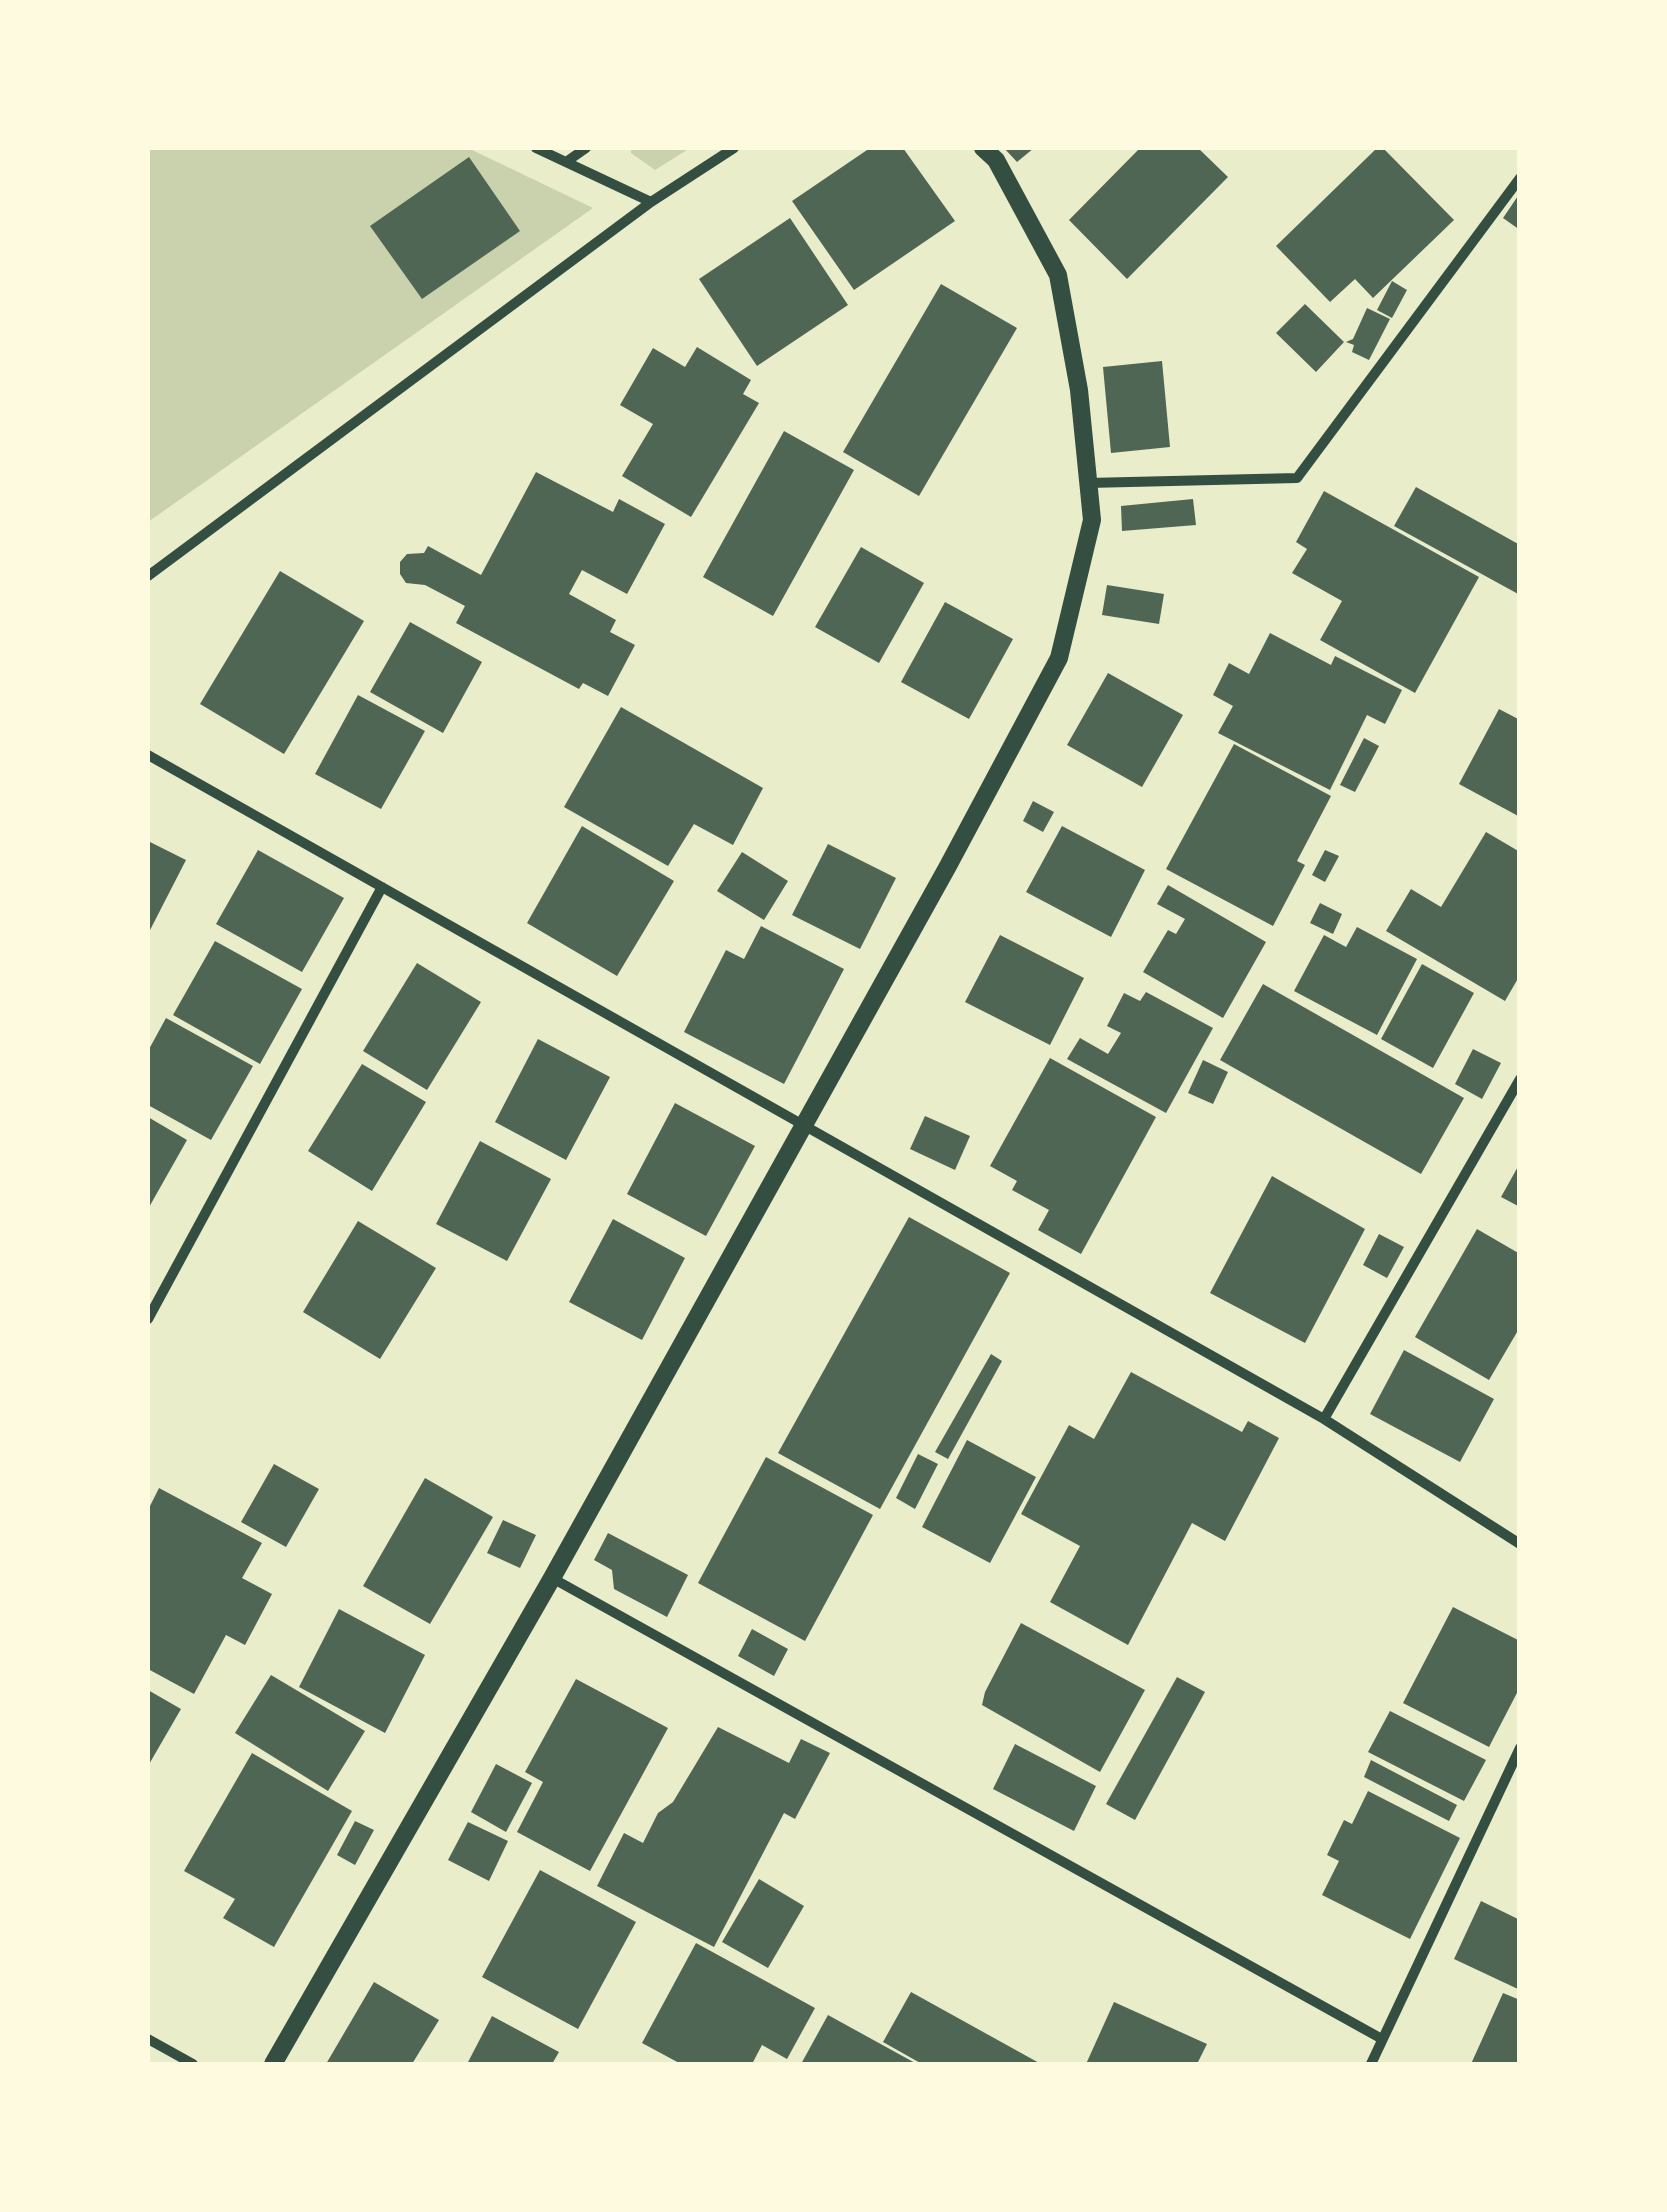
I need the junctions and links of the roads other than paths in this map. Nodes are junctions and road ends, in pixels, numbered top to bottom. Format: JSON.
{"nodes":[{"id":1,"x":536,"y":148,"type":"edge"},
{"id":2,"x":586,"y":148,"type":"edge"},
{"id":3,"x":734,"y":148,"type":"edge"},
{"id":4,"x":984,"y":148,"type":"edge"},
{"id":5,"x":566,"y":162,"type":"junction"},
{"id":6,"x":1520,"y":178,"type":"edge"},
{"id":7,"x":651,"y":202,"type":"junction"},
{"id":8,"x":1088,"y":483,"type":"junction"},
{"id":9,"x":148,"y":576,"type":"edge"},
{"id":10,"x":148,"y":755,"type":"edge"},
{"id":11,"x":382,"y":887,"type":"junction"},
{"id":12,"x":1520,"y":1079,"type":"edge"},
{"id":13,"x":804,"y":1125,"type":"junction"},
{"id":14,"x":148,"y":1319,"type":"edge"},
{"id":15,"x":1324,"y":1419,"type":"junction"},
{"id":16,"x":1520,"y":1544,"type":"edge"},
{"id":17,"x":552,"y":1578,"type":"junction"},
{"id":18,"x":1520,"y":1748,"type":"edge"},
{"id":19,"x":148,"y":2039,"type":"edge"},
{"id":20,"x":1382,"y":2039,"type":"junction"},
{"id":21,"x":193,"y":2064,"type":"edge"},
{"id":22,"x":273,"y":2064,"type":"edge"},
{"id":23,"x":1371,"y":2064,"type":"edge"}],
"edges":[{"from":1,"to":5,"type":"street"},
{"from":2,"to":5,"type":"street"},
{"from":3,"to":7,"type":"street"},
{"from":4,"to":8,"type":"street"},
{"from":5,"to":7,"type":"street"},
{"from":6,"to":8,"type":"street"},
{"from":7,"to":9,"type":"street"},
{"from":8,"to":13,"type":"street"},
{"from":10,"to":11,"type":"street"},
{"from":11,"to":13,"type":"street"},
{"from":11,"to":14,"type":"street"},
{"from":12,"to":15,"type":"street"},
{"from":13,"to":15,"type":"street"},
{"from":13,"to":17,"type":"street"},
{"from":15,"to":16,"type":"street"},
{"from":17,"to":20,"type":"street"},
{"from":17,"to":22,"type":"street"},
{"from":18,"to":20,"type":"street"},
{"from":19,"to":21,"type":"street"},
{"from":20,"to":23,"type":"street"}]}
